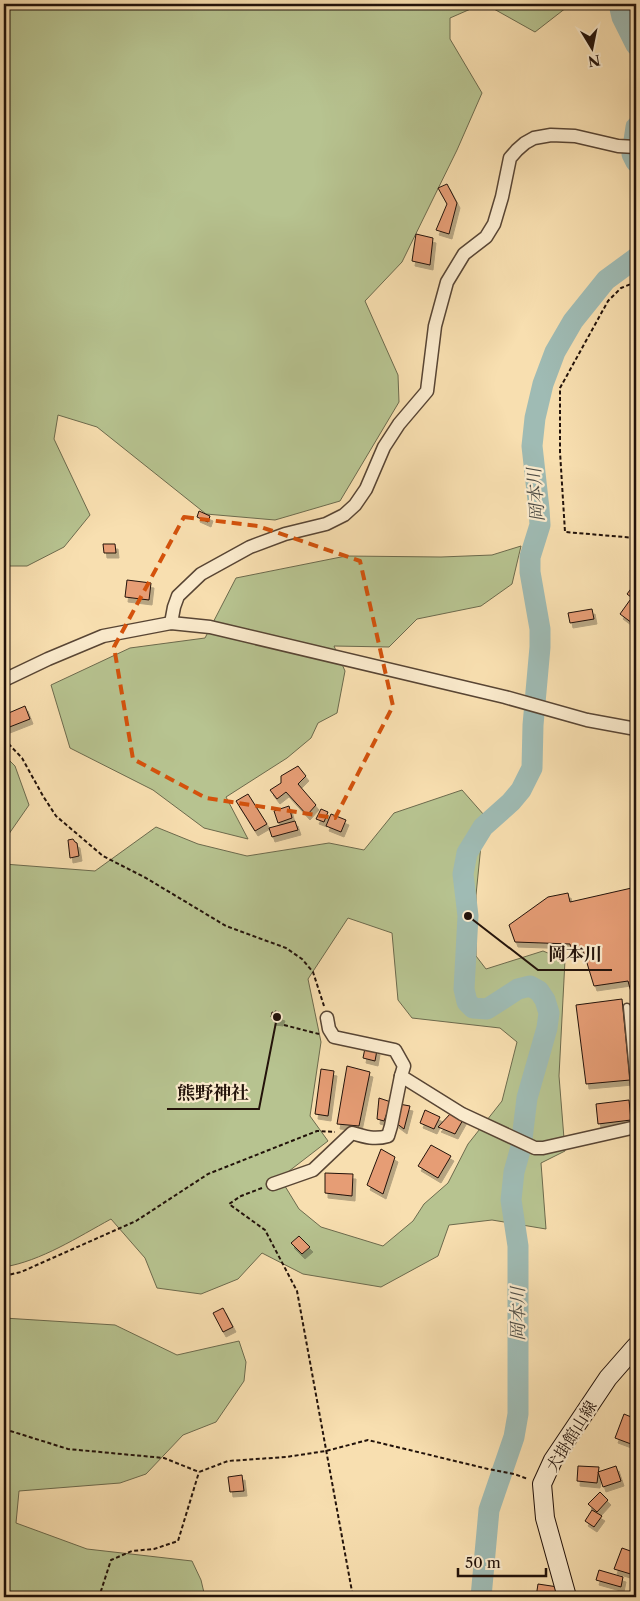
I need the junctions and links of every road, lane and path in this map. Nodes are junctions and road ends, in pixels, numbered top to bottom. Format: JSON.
{"nodes":[{"id":1,"x":636,"y":147,"type":"edge"},
{"id":2,"x":636,"y":282,"type":"edge"},
{"id":3,"x":636,"y":538,"type":"edge"},
{"id":4,"x":171,"y":622,"type":"junction"},
{"id":5,"x":4,"y":680,"type":"edge"},
{"id":6,"x":636,"y":729,"type":"edge"},
{"id":7,"x":4,"y":739,"type":"edge"},
{"id":8,"x":626,"y":1007,"type":"dead end"},
{"id":9,"x":327,"y":1018,"type":"joint"},
{"id":10,"x":284,"y":1025,"type":"dead end"},
{"id":11,"x":322,"y":1035,"type":"dead end"},
{"id":12,"x":401,"y":1076,"type":"junction"},
{"id":13,"x":636,"y":1105,"type":"edge"},
{"id":14,"x":636,"y":1127,"type":"edge"},
{"id":15,"x":352,"y":1133,"type":"junction"},
{"id":16,"x":273,"y":1184,"type":"joint"},
{"id":17,"x":4,"y":1276,"type":"edge"},
{"id":18,"x":636,"y":1346,"type":"edge"},
{"id":19,"x":4,"y":1430,"type":"edge"},
{"id":20,"x":326,"y":1451,"type":"junction"},
{"id":21,"x":198,"y":1472,"type":"junction"},
{"id":22,"x":514,"y":1474,"type":"dead end"},
{"id":23,"x":97,"y":1597,"type":"edge"},
{"id":24,"x":353,"y":1597,"type":"edge"},
{"id":25,"x":567,"y":1597,"type":"edge"}],
"edges":[{"from":1,"to":4,"type":"street"},
{"from":2,"to":3,"type":"path"},
{"from":4,"to":5,"type":"street"},
{"from":4,"to":6,"type":"street"},
{"from":7,"to":9,"type":"path"},
{"from":8,"to":13,"type":"lane"},
{"from":9,"to":12,"type":"street"},
{"from":10,"to":11,"type":"path"},
{"from":12,"to":14,"type":"street"},
{"from":12,"to":15,"type":"street"},
{"from":15,"to":16,"type":"street"},
{"from":15,"to":17,"type":"path"},
{"from":16,"to":20,"type":"path"},
{"from":18,"to":25,"type":"main road","name":"犬掛館山線"},
{"from":19,"to":21,"type":"path"},
{"from":20,"to":21,"type":"path"},
{"from":20,"to":22,"type":"path"},
{"from":20,"to":24,"type":"path"},
{"from":21,"to":23,"type":"path"}]}
